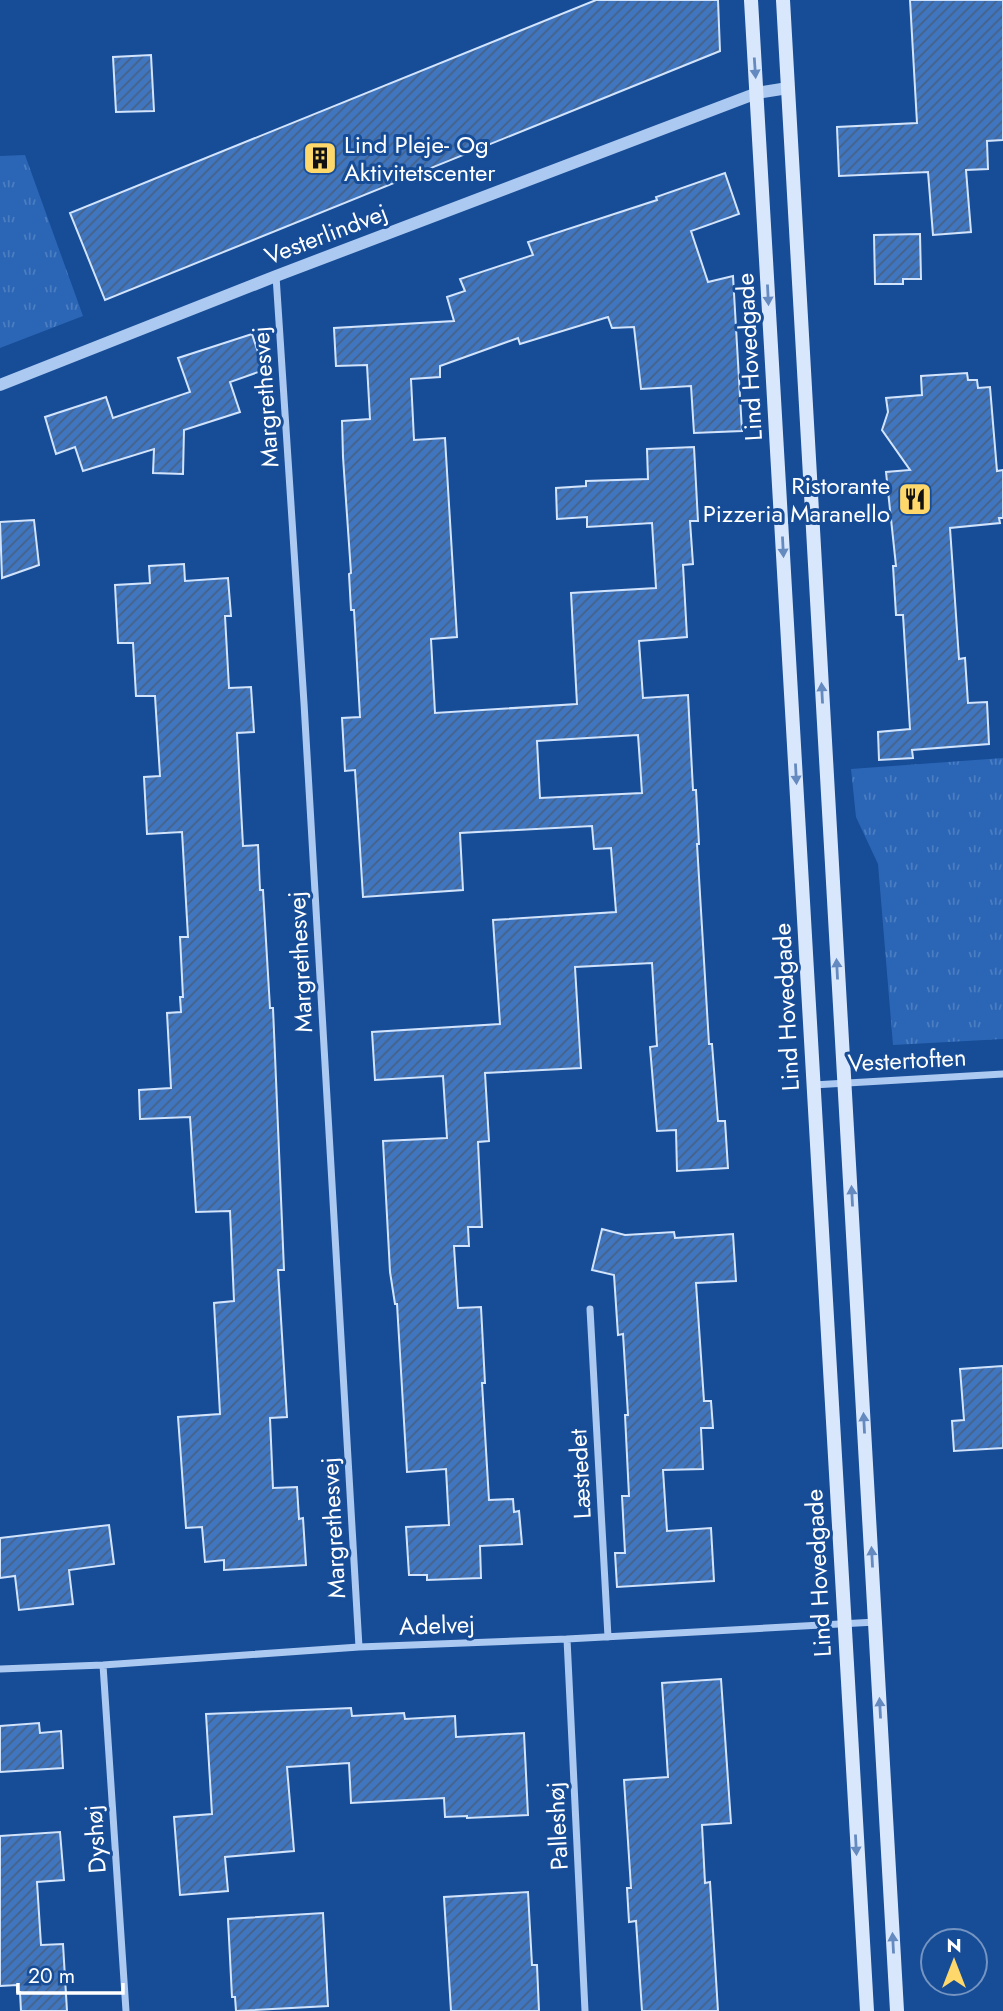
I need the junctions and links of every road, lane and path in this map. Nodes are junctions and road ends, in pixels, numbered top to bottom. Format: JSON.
{"nodes":[{"id":1,"x":751,"y":0,"type":"edge"},
{"id":2,"x":783,"y":0,"type":"edge"},
{"id":3,"x":788,"y":88,"type":"junction"},
{"id":4,"x":757,"y":93,"type":"junction"},
{"id":5,"x":276,"y":276,"type":"junction"},
{"id":6,"x":0,"y":384,"type":"edge"},
{"id":7,"x":1003,"y":1074,"type":"edge"},
{"id":8,"x":844,"y":1083,"type":"junction"},
{"id":9,"x":813,"y":1085,"type":"junction"},
{"id":10,"x":590,"y":1309,"type":"dead end"},
{"id":11,"x":876,"y":1622,"type":"junction"},
{"id":12,"x":844,"y":1624,"type":"junction"},
{"id":13,"x":608,"y":1637,"type":"junction"},
{"id":14,"x":567,"y":1639,"type":"junction"},
{"id":15,"x":359,"y":1647,"type":"junction"},
{"id":16,"x":103,"y":1665,"type":"junction"},
{"id":17,"x":0,"y":1669,"type":"edge"},
{"id":18,"x":126,"y":2011,"type":"edge"},
{"id":19,"x":585,"y":2011,"type":"edge"},
{"id":20,"x":867,"y":2011,"type":"edge"},
{"id":21,"x":897,"y":2011,"type":"edge"}],
"edges":[{"from":1,"to":4,"type":"main road","name":"Lind Hovedgade","one_way":true},
{"from":2,"to":3,"type":"main road"},
{"from":3,"to":4,"type":"street","name":"Vesterlindvej"},
{"from":8,"to":3,"type":"main road","one_way":true},
{"from":4,"to":5,"type":"street","name":"Vesterlindvej"},
{"from":4,"to":9,"type":"main road","name":"Lind Hovedgade","one_way":true},
{"from":5,"to":6,"type":"street","name":"Vesterlindvej"},
{"from":5,"to":15,"type":"street","name":"Margrethesvej"},
{"from":7,"to":8,"type":"street","name":"Vestertoften"},
{"from":8,"to":9,"type":"street","name":"Vestertoften"},
{"from":11,"to":8,"type":"main road","one_way":true},
{"from":9,"to":12,"type":"main road","name":"Lind Hovedgade"},
{"from":10,"to":13,"type":"street","name":"Læstedet"},
{"from":11,"to":12,"type":"street","name":"Adelvej"},
{"from":21,"to":11,"type":"main road","one_way":true},
{"from":12,"to":13,"type":"street","name":"Adelvej"},
{"from":12,"to":20,"type":"main road","name":"Lind Hovedgade","one_way":true},
{"from":13,"to":14,"type":"street","name":"Adelvej"},
{"from":14,"to":15,"type":"street","name":"Adelvej"},
{"from":14,"to":19,"type":"street","name":"Palleshøj"},
{"from":15,"to":16,"type":"street","name":"Adelvej"},
{"from":16,"to":17,"type":"street","name":"Adelvej"},
{"from":16,"to":18,"type":"street","name":"Dyshøj"}]}
